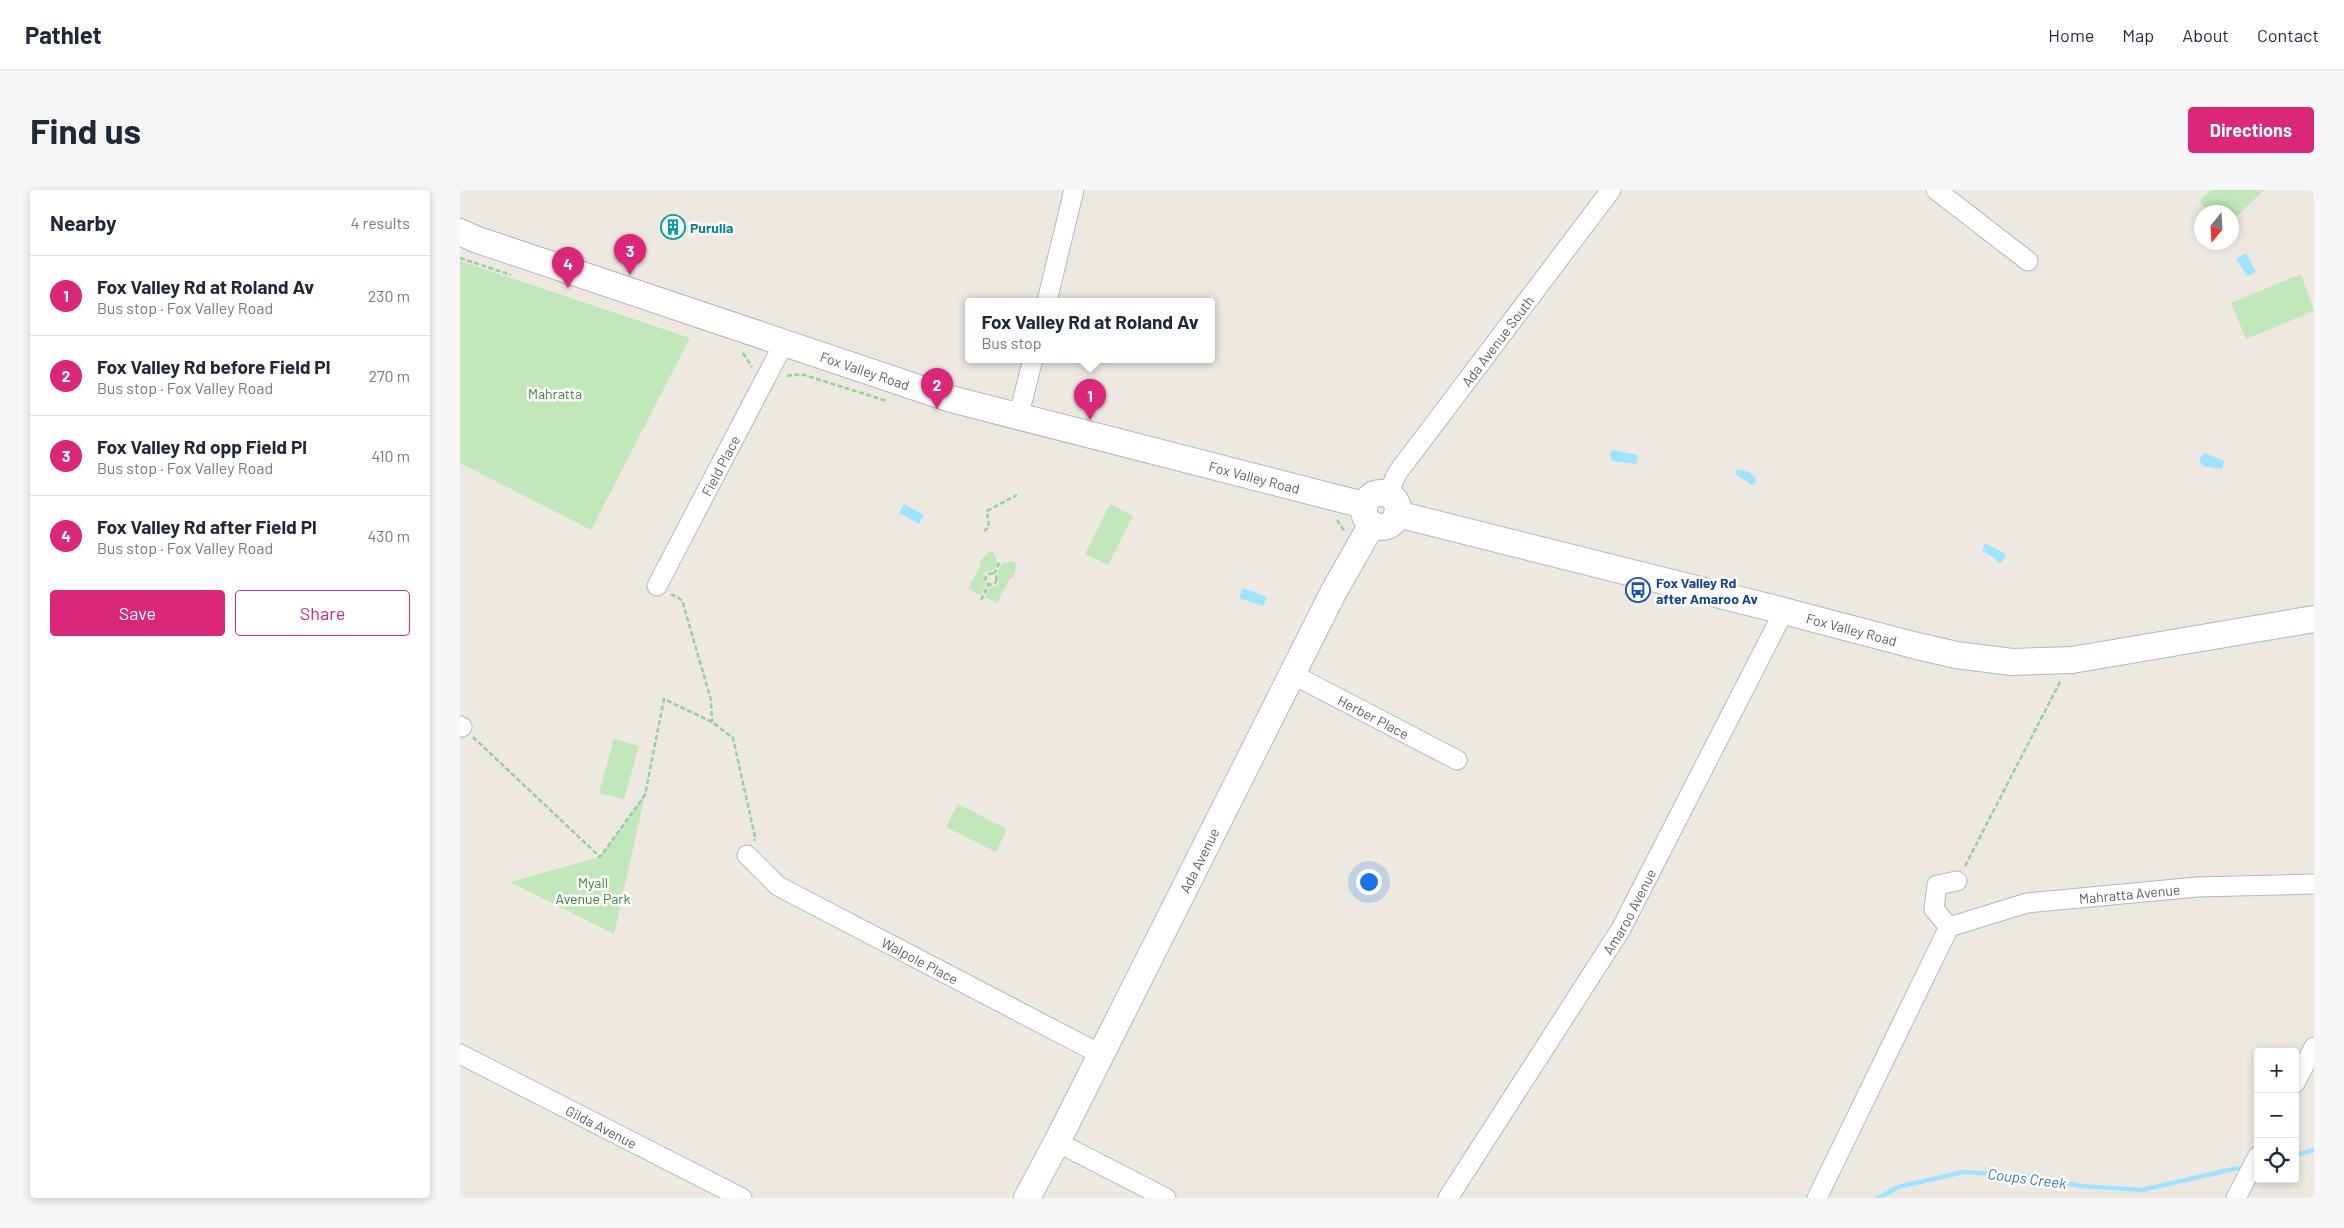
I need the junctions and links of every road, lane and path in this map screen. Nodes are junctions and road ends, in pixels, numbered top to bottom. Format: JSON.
{"nodes":[{"id":1,"x":1074,"y":190,"type":"edge"},
{"id":2,"x":1611,"y":190,"type":"edge"},
{"id":3,"x":1936,"y":190,"type":"edge"},
{"id":4,"x":460,"y":232,"type":"edge"},
{"id":5,"x":2028,"y":261,"type":"dead end"},
{"id":6,"x":1048,"y":298,"type":"edge"},
{"id":7,"x":784,"y":344,"type":"junction"},
{"id":8,"x":1032,"y":363,"type":"edge"},
{"id":9,"x":1018,"y":418,"type":"junction"},
{"id":10,"x":1017,"y":495,"type":"dead end"},
{"id":11,"x":1380,"y":509,"type":"junction"},
{"id":12,"x":984,"y":531,"type":"dead end"},
{"id":13,"x":1000,"y":561,"type":"dead end"},
{"id":14,"x":994,"y":574,"type":"junction"},
{"id":15,"x":988,"y":584,"type":"junction"},
{"id":16,"x":657,"y":586,"type":"joint"},
{"id":17,"x":981,"y":600,"type":"dead end"},
{"id":18,"x":1784,"y":611,"type":"junction"},
{"id":19,"x":2314,"y":619,"type":"edge"},
{"id":20,"x":1292,"y":674,"type":"junction"},
{"id":21,"x":2061,"y":679,"type":"dead end"},
{"id":22,"x":712,"y":722,"type":"junction"},
{"id":23,"x":461,"y":726,"type":"edge"},
{"id":24,"x":1457,"y":760,"type":"dead end"},
{"id":25,"x":746,"y":856,"type":"joint"},
{"id":26,"x":1957,"y":881,"type":"joint"},
{"id":27,"x":2314,"y":884,"type":"edge"},
{"id":28,"x":1949,"y":927,"type":"junction"},
{"id":29,"x":2314,"y":1047,"type":"edge"},
{"id":30,"x":460,"y":1054,"type":"edge"},
{"id":31,"x":1100,"y":1054,"type":"junction"},
{"id":32,"x":2299,"y":1075,"type":"edge"},
{"id":33,"x":1057,"y":1142,"type":"junction"},
{"id":34,"x":2254,"y":1164,"type":"edge"},
{"id":35,"x":742,"y":1198,"type":"edge"},
{"id":36,"x":1027,"y":1198,"type":"edge"},
{"id":37,"x":1166,"y":1198,"type":"edge"},
{"id":38,"x":1448,"y":1198,"type":"edge"},
{"id":39,"x":1817,"y":1198,"type":"edge"},
{"id":40,"x":2236,"y":1198,"type":"edge"}],
"edges":[{"from":1,"to":6,"type":"street"},
{"from":2,"to":11,"type":"street","name":"Ada Avenue South"},
{"from":3,"to":5,"type":"street"},
{"from":4,"to":7,"type":"main road","name":"Fox Valley Road"},
{"from":7,"to":9,"type":"main road","name":"Fox Valley Road"},
{"from":7,"to":16,"type":"street","name":"Field Place"},
{"from":8,"to":9,"type":"street"},
{"from":9,"to":11,"type":"main road","name":"Fox Valley Road"},
{"from":10,"to":12,"type":"path"},
{"from":11,"to":18,"type":"main road","name":"Fox Valley Road"},
{"from":11,"to":20,"type":"main road","name":"Ada Avenue"},
{"from":13,"to":14,"type":"path"},
{"from":14,"to":15,"type":"path"},
{"from":14,"to":15,"type":"path"},
{"from":15,"to":17,"type":"path"},
{"from":16,"to":22,"type":"path"},
{"from":18,"to":19,"type":"main road","name":"Fox Valley Road"},
{"from":18,"to":38,"type":"street","name":"Amaroo Avenue"},
{"from":20,"to":24,"type":"street","name":"Herber Place"},
{"from":20,"to":31,"type":"main road","name":"Ada Avenue"},
{"from":21,"to":26,"type":"path"},
{"from":22,"to":23,"type":"path"},
{"from":22,"to":25,"type":"path"},
{"from":25,"to":31,"type":"street","name":"Walpole Place"},
{"from":26,"to":28,"type":"street"},
{"from":27,"to":28,"type":"street","name":"Mahratta Avenue"},
{"from":28,"to":39,"type":"street"},
{"from":29,"to":32,"type":"street"},
{"from":30,"to":35,"type":"street","name":"Gilda Avenue"},
{"from":31,"to":33,"type":"main road","name":"Ada Avenue"},
{"from":33,"to":36,"type":"main road","name":"Ada Avenue"},
{"from":33,"to":37,"type":"street"},
{"from":34,"to":40,"type":"street"}]}
